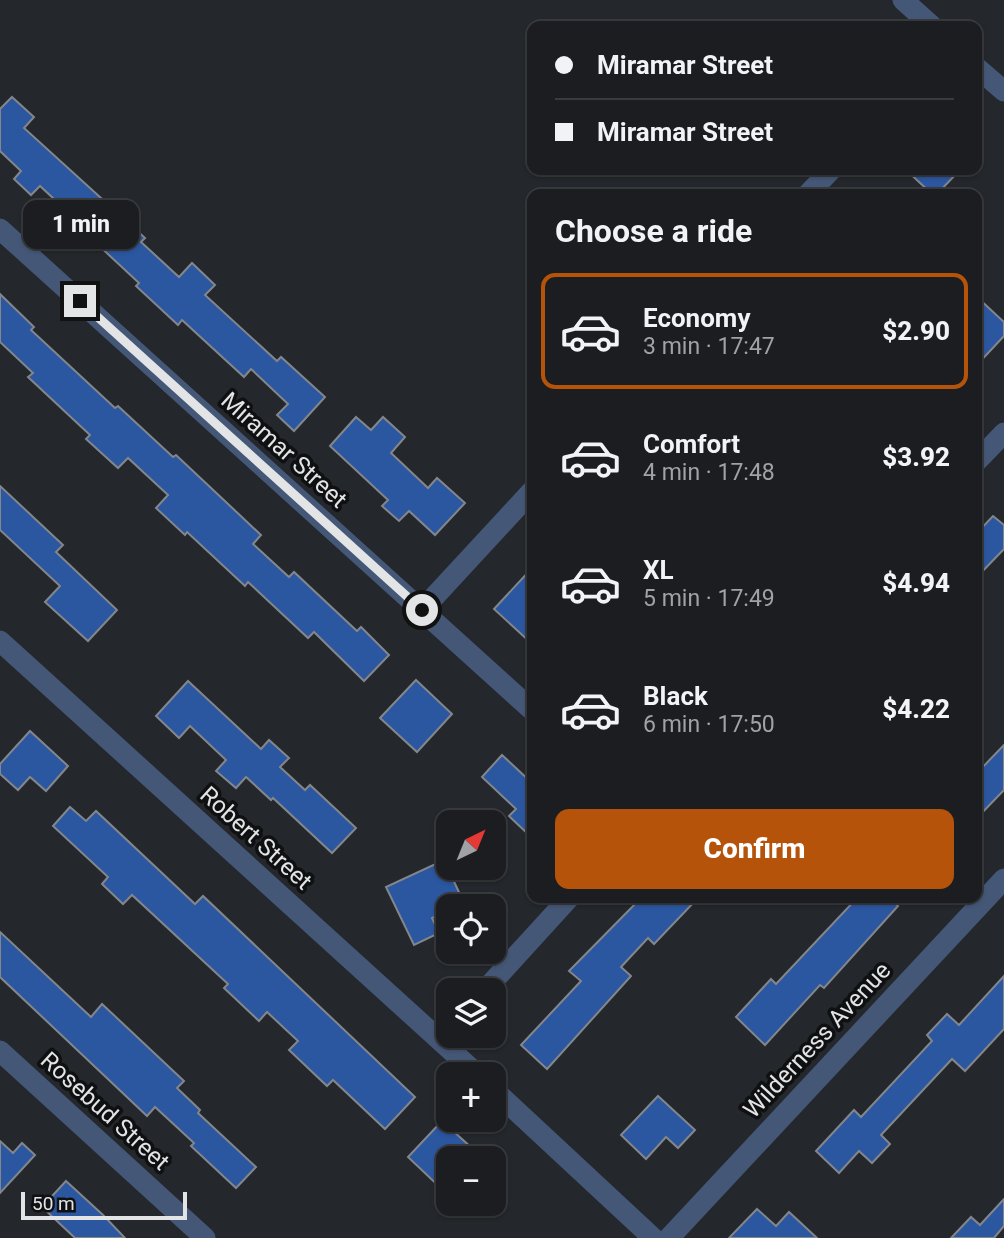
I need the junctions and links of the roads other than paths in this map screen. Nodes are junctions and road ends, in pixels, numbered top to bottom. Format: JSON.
{"nodes":[{"id":1,"x":903,"y":0,"type":"edge"},
{"id":2,"x":926,"y":21,"type":"edge"},
{"id":3,"x":982,"y":72,"type":"edge"},
{"id":4,"x":1004,"y":91,"type":"edge"},
{"id":5,"x":826,"y":175,"type":"edge"},
{"id":6,"x":813,"y":189,"type":"edge"},
{"id":7,"x":0,"y":229,"type":"edge"},
{"id":8,"x":1004,"y":433,"type":"edge"},
{"id":9,"x":982,"y":456,"type":"edge"},
{"id":10,"x":527,"y":496,"type":"edge"},
{"id":11,"x":422,"y":610,"type":"junction"},
{"id":12,"x":0,"y":641,"type":"edge"},
{"id":13,"x":527,"y":705,"type":"edge"},
{"id":14,"x":1004,"y":879,"type":"edge"},
{"id":15,"x":564,"y":903,"type":"edge"},
{"id":16,"x":982,"y":903,"type":"edge"},
{"id":17,"x":982,"y":903,"type":"edge"},
{"id":18,"x":496,"y":978,"type":"edge"},
{"id":19,"x":436,"y":1029,"type":"edge"},
{"id":20,"x":454,"y":1048,"type":"edge"},
{"id":21,"x":0,"y":1051,"type":"edge"},
{"id":22,"x":467,"y":1062,"type":"edge"},
{"id":23,"x":506,"y":1101,"type":"edge"},
{"id":24,"x":205,"y":1238,"type":"edge"},
{"id":25,"x":653,"y":1238,"type":"edge"},
{"id":26,"x":669,"y":1238,"type":"edge"}],
"edges":[{"from":1,"to":2,"type":"street"},
{"from":3,"to":4,"type":"street"},
{"from":5,"to":6,"type":"street"},
{"from":7,"to":11,"type":"street","name":"Miramar Street"},
{"from":8,"to":9,"type":"street"},
{"from":10,"to":11,"type":"street"},
{"from":11,"to":13,"type":"street","name":"Miramar Street"},
{"from":12,"to":19,"type":"street","name":"Robert Street"},
{"from":14,"to":16,"type":"street","name":"Wilderness Avenue"},
{"from":15,"to":18,"type":"street"},
{"from":17,"to":26,"type":"street","name":"Wilderness Avenue"},
{"from":20,"to":22,"type":"street","name":"Robert Street"},
{"from":21,"to":24,"type":"street","name":"Rosebud Street"},
{"from":23,"to":25,"type":"street"}]}
